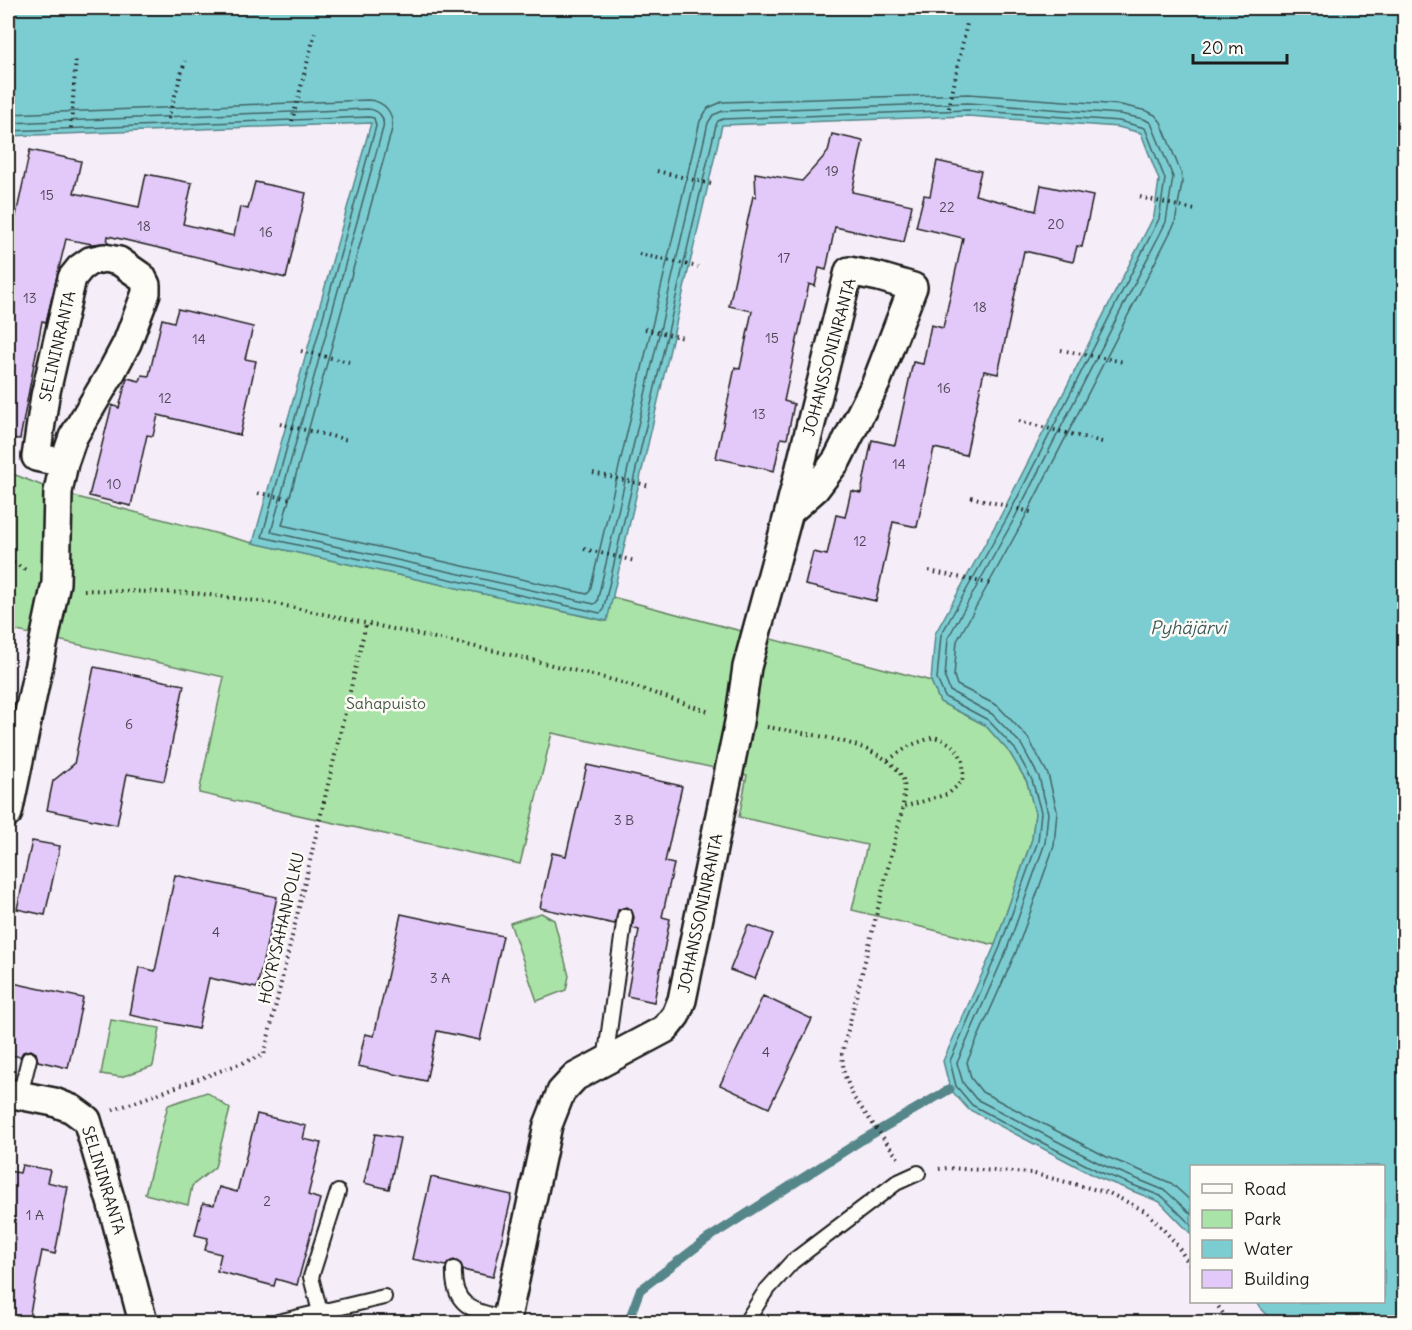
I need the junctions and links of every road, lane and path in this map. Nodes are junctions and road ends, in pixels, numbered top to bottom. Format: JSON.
{"nodes":[{"id":1,"x":967,"y":23,"type":"dead end"},
{"id":2,"x":316,"y":29,"type":"dead end"},
{"id":3,"x":76,"y":57,"type":"dead end"},
{"id":4,"x":185,"y":62,"type":"dead end"},
{"id":5,"x":949,"y":108,"type":"dead end"},
{"id":6,"x":168,"y":118,"type":"dead end"},
{"id":7,"x":292,"y":122,"type":"dead end"},
{"id":8,"x":71,"y":128,"type":"dead end"},
{"id":9,"x":657,"y":171,"type":"dead end"},
{"id":10,"x":715,"y":185,"type":"dead end"},
{"id":11,"x":1140,"y":197,"type":"dead end"},
{"id":12,"x":1195,"y":210,"type":"dead end"},
{"id":13,"x":639,"y":254,"type":"dead end"},
{"id":14,"x":698,"y":267,"type":"dead end"},
{"id":15,"x":645,"y":329,"type":"dead end"},
{"id":16,"x":684,"y":338,"type":"dead end"},
{"id":17,"x":1061,"y":350,"type":"dead end"},
{"id":18,"x":301,"y":351,"type":"dead end"},
{"id":19,"x":349,"y":362,"type":"dead end"},
{"id":20,"x":1124,"y":362,"type":"dead end"},
{"id":21,"x":1019,"y":421,"type":"dead end"},
{"id":22,"x":280,"y":424,"type":"dead end"},
{"id":23,"x":348,"y":440,"type":"dead end"},
{"id":24,"x":1106,"y":443,"type":"dead end"},
{"id":25,"x":64,"y":463,"type":"junction"},
{"id":26,"x":593,"y":473,"type":"dead end"},
{"id":27,"x":650,"y":486,"type":"dead end"},
{"id":28,"x":258,"y":493,"type":"dead end"},
{"id":29,"x":971,"y":497,"type":"dead end"},
{"id":30,"x":291,"y":499,"type":"dead end"},
{"id":31,"x":789,"y":512,"type":"junction"},
{"id":32,"x":1034,"y":513,"type":"dead end"},
{"id":33,"x":584,"y":549,"type":"dead end"},
{"id":34,"x":8,"y":561,"type":"edge"},
{"id":35,"x":635,"y":561,"type":"dead end"},
{"id":36,"x":929,"y":571,"type":"dead end"},
{"id":37,"x":56,"y":583,"type":"junction"},
{"id":38,"x":991,"y":584,"type":"dead end"},
{"id":39,"x":366,"y":624,"type":"junction"},
{"id":40,"x":740,"y":722,"type":"junction"},
{"id":41,"x":888,"y":760,"type":"junction"},
{"id":42,"x":903,"y":807,"type":"junction"},
{"id":43,"x":8,"y":813,"type":"edge"},
{"id":44,"x":626,"y":916,"type":"dead end"},
{"id":45,"x":29,"y":1059,"type":"dead end"},
{"id":46,"x":605,"y":1061,"type":"junction"},
{"id":47,"x":14,"y":1094,"type":"edge"},
{"id":48,"x":87,"y":1120,"type":"junction"},
{"id":49,"x":894,"y":1155,"type":"dead end"},
{"id":50,"x":918,"y":1173,"type":"joint"},
{"id":51,"x":338,"y":1191,"type":"dead end"},
{"id":52,"x":1190,"y":1266,"type":"edge"},
{"id":53,"x":454,"y":1269,"type":"dead end"},
{"id":54,"x":384,"y":1297,"type":"dead end"},
{"id":55,"x":1216,"y":1303,"type":"edge"},
{"id":56,"x":320,"y":1312,"type":"junction"},
{"id":57,"x":506,"y":1321,"type":"edge"},
{"id":58,"x":143,"y":1323,"type":"edge"},
{"id":59,"x":278,"y":1323,"type":"edge"},
{"id":60,"x":746,"y":1323,"type":"edge"},
{"id":61,"x":1229,"y":1323,"type":"edge"}],
"edges":[{"from":1,"to":5,"type":"path"},
{"from":2,"to":7,"type":"path"},
{"from":3,"to":8,"type":"path"},
{"from":4,"to":6,"type":"path"},
{"from":9,"to":10,"type":"path"},
{"from":11,"to":12,"type":"path"},
{"from":13,"to":14,"type":"path"},
{"from":15,"to":16,"type":"path"},
{"from":17,"to":20,"type":"path"},
{"from":18,"to":19,"type":"path"},
{"from":21,"to":24,"type":"path"},
{"from":22,"to":23,"type":"path"},
{"from":25,"to":25,"type":"street","name":"SELININRANTA"},
{"from":25,"to":37,"type":"street","name":"SELININRANTA"},
{"from":26,"to":27,"type":"path"},
{"from":28,"to":30,"type":"path"},
{"from":29,"to":32,"type":"path"},
{"from":31,"to":31,"type":"street","name":"JOHANSSONINRANTA"},
{"from":31,"to":40,"type":"street","name":"JOHANSSONINRANTA"},
{"from":33,"to":35,"type":"path"},
{"from":34,"to":37,"type":"path"},
{"from":36,"to":38,"type":"path"},
{"from":37,"to":39,"type":"path"},
{"from":37,"to":43,"type":"street","name":"SELININRANTA"},
{"from":39,"to":40,"type":"path"},
{"from":39,"to":48,"type":"path","name":"HÖYRYSAHANPOLKU"},
{"from":40,"to":41,"type":"path"},
{"from":40,"to":46,"type":"street","name":"JOHANSSONINRANTA"},
{"from":41,"to":42,"type":"path"},
{"from":41,"to":42,"type":"path"},
{"from":42,"to":49,"type":"path"},
{"from":44,"to":46,"type":"lane"},
{"from":45,"to":47,"type":"lane"},
{"from":46,"to":57,"type":"street","name":"JOHANSSONINRANTA"},
{"from":47,"to":48,"type":"street","name":"SELININRANTA"},
{"from":48,"to":58,"type":"street","name":"SELININRANTA"},
{"from":50,"to":52,"type":"path"},
{"from":50,"to":60,"type":"lane"},
{"from":51,"to":56,"type":"lane"},
{"from":53,"to":57,"type":"lane"},
{"from":54,"to":56,"type":"lane"},
{"from":55,"to":61,"type":"path"},
{"from":56,"to":59,"type":"lane"}]}
